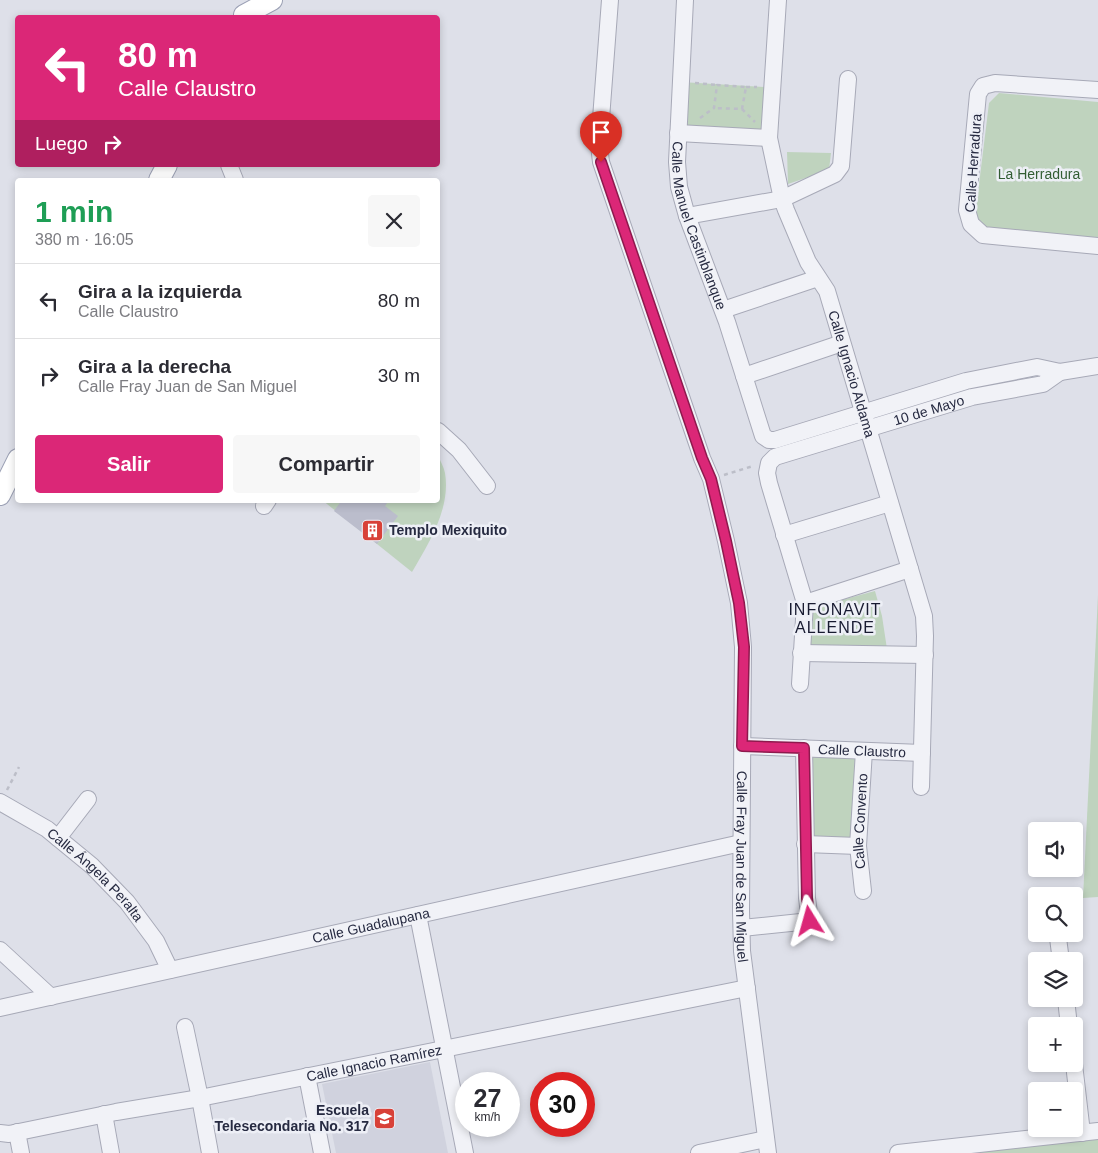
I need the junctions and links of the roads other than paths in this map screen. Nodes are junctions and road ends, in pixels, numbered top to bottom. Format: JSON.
{"nodes":[{"id":1,"x":272,"y":0,"type":"edge"},
{"id":2,"x":610,"y":0,"type":"edge"},
{"id":3,"x":685,"y":0,"type":"edge"},
{"id":4,"x":778,"y":0,"type":"edge"},
{"id":5,"x":246,"y":11,"type":"edge"},
{"id":6,"x":848,"y":79,"type":"dead end"},
{"id":7,"x":1098,"y":90,"type":"edge"},
{"id":8,"x":678,"y":133,"type":"junction"},
{"id":9,"x":769,"y":138,"type":"junction"},
{"id":10,"x":782,"y":199,"type":"junction"},
{"id":11,"x":688,"y":216,"type":"junction"},
{"id":12,"x":1098,"y":246,"type":"edge"},
{"id":13,"x":818,"y":278,"type":"junction"},
{"id":14,"x":723,"y":310,"type":"junction"},
{"id":15,"x":842,"y":343,"type":"junction"},
{"id":16,"x":1098,"y":366,"type":"edge"},
{"id":17,"x":1060,"y":372,"type":"junction"},
{"id":18,"x":744,"y":376,"type":"junction"},
{"id":19,"x":982,"y":378,"type":"junction"},
{"id":20,"x":986,"y":395,"type":"junction"},
{"id":21,"x":863,"y":412,"type":"junction"},
{"id":22,"x":868,"y":429,"type":"junction"},
{"id":23,"x":440,"y":433,"type":"edge"},
{"id":24,"x":769,"y":440,"type":"joint"},
{"id":25,"x":15,"y":465,"type":"edge"},
{"id":26,"x":487,"y":486,"type":"dead end"},
{"id":27,"x":0,"y":495,"type":"edge"},
{"id":28,"x":890,"y":503,"type":"junction"},
{"id":29,"x":784,"y":535,"type":"junction"},
{"id":30,"x":910,"y":570,"type":"junction"},
{"id":31,"x":805,"y":603,"type":"junction"},
{"id":32,"x":802,"y":652,"type":"junction"},
{"id":33,"x":925,"y":655,"type":"junction"},
{"id":34,"x":800,"y":684,"type":"dead end"},
{"id":35,"x":742,"y":746,"type":"junction"},
{"id":36,"x":804,"y":748,"type":"junction"},
{"id":37,"x":864,"y":751,"type":"junction"},
{"id":38,"x":922,"y":753,"type":"junction"},
{"id":39,"x":921,"y":787,"type":"dead end"},
{"id":40,"x":88,"y":799,"type":"dead end"},
{"id":41,"x":0,"y":802,"type":"edge"},
{"id":42,"x":58,"y":838,"type":"junction"},
{"id":43,"x":741,"y":843,"type":"junction"},
{"id":44,"x":805,"y":844,"type":"junction"},
{"id":45,"x":858,"y":846,"type":"junction"},
{"id":46,"x":863,"y":891,"type":"dead end"},
{"id":47,"x":418,"y":915,"type":"junction"},
{"id":48,"x":742,"y":928,"type":"junction"},
{"id":49,"x":0,"y":950,"type":"edge"},
{"id":50,"x":170,"y":970,"type":"junction"},
{"id":51,"x":747,"y":988,"type":"junction"},
{"id":52,"x":51,"y":997,"type":"junction"},
{"id":53,"x":0,"y":1008,"type":"edge"},
{"id":54,"x":185,"y":1027,"type":"dead end"},
{"id":55,"x":445,"y":1049,"type":"junction"},
{"id":56,"x":1076,"y":1072,"type":"edge"},
{"id":57,"x":307,"y":1076,"type":"junction"},
{"id":58,"x":200,"y":1098,"type":"junction"},
{"id":59,"x":104,"y":1114,"type":"junction"},
{"id":60,"x":17,"y":1132,"type":"junction"},
{"id":61,"x":1090,"y":1132,"type":"edge"},
{"id":62,"x":0,"y":1133,"type":"edge"},
{"id":63,"x":767,"y":1146,"type":"edge"},
{"id":64,"x":21,"y":1153,"type":"edge"},
{"id":65,"x":111,"y":1153,"type":"edge"},
{"id":66,"x":210,"y":1153,"type":"edge"},
{"id":67,"x":322,"y":1153,"type":"edge"},
{"id":68,"x":465,"y":1153,"type":"edge"},
{"id":69,"x":698,"y":1153,"type":"edge"},
{"id":70,"x":898,"y":1153,"type":"edge"}],
"edges":[{"from":1,"to":5,"type":"main road"},
{"from":2,"to":35,"type":"street","name":"Calle Fray Juan de San Miguel"},
{"from":3,"to":8,"type":"street","name":"Calle Manuel Castinblanque"},
{"from":4,"to":9,"type":"street","name":"Calle Ignacio Aldama"},
{"from":6,"to":10,"type":"street"},
{"from":7,"to":12,"type":"street","name":"Calle Herradura"},
{"from":8,"to":9,"type":"street"},
{"from":8,"to":11,"type":"street","name":"Calle Manuel Castinblanque"},
{"from":9,"to":10,"type":"street","name":"Calle Ignacio Aldama"},
{"from":10,"to":11,"type":"street"},
{"from":10,"to":13,"type":"street","name":"Calle Ignacio Aldama"},
{"from":11,"to":14,"type":"street","name":"Calle Manuel Castinblanque"},
{"from":13,"to":14,"type":"street"},
{"from":13,"to":15,"type":"street","name":"Calle Ignacio Aldama"},
{"from":14,"to":18,"type":"street","name":"Calle Manuel Castinblanque"},
{"from":15,"to":18,"type":"street"},
{"from":15,"to":21,"type":"street","name":"Calle Ignacio Aldama"},
{"from":16,"to":17,"type":"street","name":"10 de Mayo"},
{"from":17,"to":19,"type":"street","name":"10 de Mayo"},
{"from":17,"to":20,"type":"street","name":"10 de Mayo"},
{"from":18,"to":24,"type":"street","name":"Calle Manuel Castinblanque"},
{"from":19,"to":20,"type":"street"},
{"from":19,"to":21,"type":"street","name":"10 de Mayo"},
{"from":20,"to":22,"type":"street","name":"10 de Mayo"},
{"from":21,"to":22,"type":"street","name":"Calle Ignacio Aldama"},
{"from":21,"to":24,"type":"street","name":"10 de Mayo"},
{"from":22,"to":28,"type":"street","name":"Calle Ignacio Aldama"},
{"from":22,"to":29,"type":"street","name":"10 de Mayo"},
{"from":23,"to":26,"type":"street"},
{"from":25,"to":27,"type":"main road"},
{"from":28,"to":29,"type":"street"},
{"from":28,"to":30,"type":"street","name":"Calle Ignacio Aldama"},
{"from":29,"to":31,"type":"street"},
{"from":30,"to":31,"type":"street"},
{"from":30,"to":33,"type":"street","name":"Calle Ignacio Aldama"},
{"from":31,"to":32,"type":"street"},
{"from":32,"to":33,"type":"street"},
{"from":32,"to":34,"type":"street"},
{"from":33,"to":38,"type":"street","name":"Calle Ignacio Aldama"},
{"from":35,"to":36,"type":"street","name":"Calle Claustro"},
{"from":35,"to":43,"type":"street","name":"Calle Fray Juan de San Miguel"},
{"from":36,"to":37,"type":"street","name":"Calle Claustro"},
{"from":36,"to":44,"type":"street"},
{"from":37,"to":38,"type":"street","name":"Calle Claustro"},
{"from":37,"to":45,"type":"street","name":"Calle Convento"},
{"from":38,"to":39,"type":"street","name":"Calle Ignacio Aldama"},
{"from":40,"to":42,"type":"street"},
{"from":41,"to":42,"type":"street","name":"Calle Ángela Peralta"},
{"from":42,"to":50,"type":"street","name":"Calle Ángela Peralta"},
{"from":43,"to":47,"type":"street","name":"Calle Guadalupana"},
{"from":43,"to":48,"type":"street","name":"Calle Fray Juan de San Miguel"},
{"from":44,"to":45,"type":"street"},
{"from":44,"to":48,"type":"street"},
{"from":45,"to":46,"type":"street","name":"Calle Convento"},
{"from":47,"to":50,"type":"street","name":"Calle Guadalupana"},
{"from":47,"to":55,"type":"street"},
{"from":48,"to":51,"type":"street","name":"Calle Fray Juan de San Miguel"},
{"from":49,"to":52,"type":"street"},
{"from":50,"to":52,"type":"street","name":"Calle Guadalupana"},
{"from":51,"to":55,"type":"street","name":"Calle Ignacio Ramírez"},
{"from":51,"to":63,"type":"street","name":"Calle Fray Juan de San Miguel"},
{"from":52,"to":53,"type":"street","name":"Calle Guadalupana"},
{"from":54,"to":58,"type":"street"},
{"from":55,"to":57,"type":"street","name":"Calle Ignacio Ramírez"},
{"from":55,"to":68,"type":"street"},
{"from":56,"to":61,"type":"street"},
{"from":57,"to":58,"type":"street","name":"Calle Ignacio Ramírez"},
{"from":57,"to":67,"type":"street"},
{"from":58,"to":59,"type":"street","name":"Calle Ignacio Ramírez"},
{"from":58,"to":66,"type":"street"},
{"from":59,"to":60,"type":"street","name":"Calle Ignacio Ramírez"},
{"from":59,"to":65,"type":"street"},
{"from":60,"to":62,"type":"street","name":"Calle Ignacio Ramírez"},
{"from":60,"to":64,"type":"street"},
{"from":61,"to":70,"type":"street"},
{"from":63,"to":69,"type":"street"}]}
